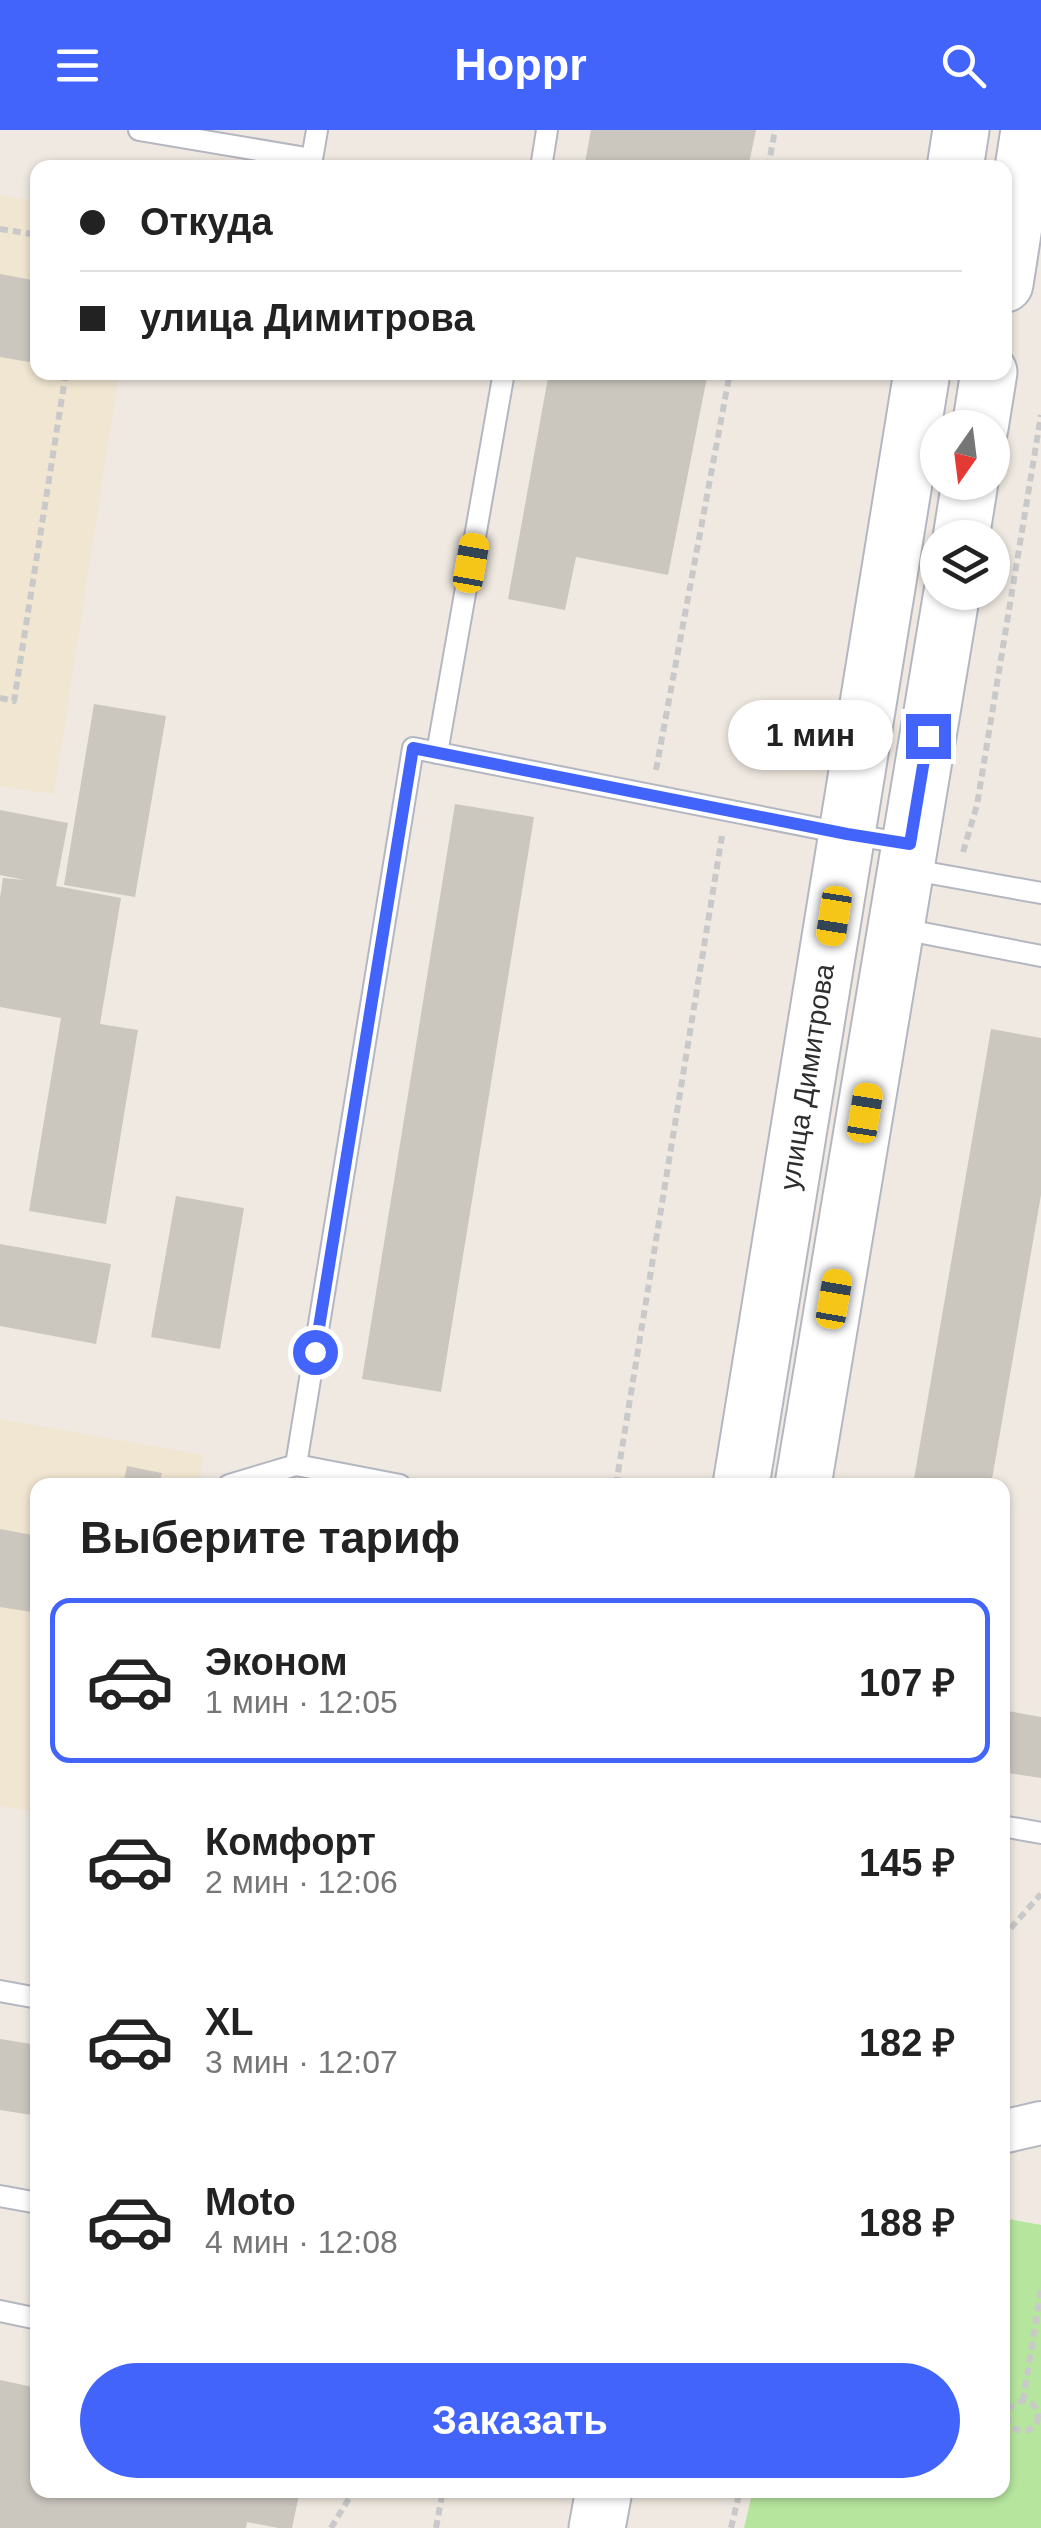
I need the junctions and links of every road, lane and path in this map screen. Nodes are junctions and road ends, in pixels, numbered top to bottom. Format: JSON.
{"nodes":[{"id":1,"x":140,"y":130,"type":"edge"},
{"id":2,"x":317,"y":130,"type":"edge"},
{"id":3,"x":547,"y":130,"type":"edge"},
{"id":4,"x":775,"y":130,"type":"edge"},
{"id":5,"x":961,"y":130,"type":"edge"},
{"id":6,"x":1029,"y":130,"type":"edge"},
{"id":7,"x":541,"y":160,"type":"edge"},
{"id":8,"x":769,"y":160,"type":"edge"},
{"id":9,"x":956,"y":160,"type":"edge"},
{"id":10,"x":1029,"y":206,"type":"edge"},
{"id":11,"x":0,"y":229,"type":"edge"},
{"id":12,"x":30,"y":234,"type":"edge"},
{"id":13,"x":1012,"y":261,"type":"edge"},
{"id":14,"x":65,"y":380,"type":"edge"},
{"id":15,"x":503,"y":380,"type":"edge"},
{"id":16,"x":729,"y":380,"type":"edge"},
{"id":17,"x":921,"y":380,"type":"edge"},
{"id":18,"x":988,"y":380,"type":"edge"},
{"id":19,"x":983,"y":410,"type":"edge"},
{"id":20,"x":1041,"y":415,"type":"edge"},
{"id":21,"x":950,"y":610,"type":"edge"},
{"id":22,"x":0,"y":698,"type":"edge"},
{"id":23,"x":438,"y":753,"type":"junction"},
{"id":24,"x":651,"y":796,"type":"junction"},
{"id":25,"x":726,"y":810,"type":"junction"},
{"id":26,"x":847,"y":834,"type":"junction"},
{"id":27,"x":924,"y":864,"type":"junction"},
{"id":28,"x":1041,"y":893,"type":"edge"},
{"id":29,"x":834,"y":916,"type":"junction"},
{"id":30,"x":896,"y":928,"type":"junction"},
{"id":31,"x":1041,"y":956,"type":"edge"},
{"id":32,"x":296,"y":1465,"type":"junction"},
{"id":33,"x":253,"y":1478,"type":"edge"},
{"id":34,"x":364,"y":1478,"type":"edge"},
{"id":35,"x":617,"y":1478,"type":"edge"},
{"id":36,"x":742,"y":1478,"type":"edge"},
{"id":37,"x":804,"y":1478,"type":"edge"},
{"id":38,"x":1010,"y":1827,"type":"edge"},
{"id":39,"x":1041,"y":1833,"type":"edge"},
{"id":40,"x":1041,"y":1894,"type":"edge"},
{"id":41,"x":1010,"y":1929,"type":"edge"},
{"id":42,"x":0,"y":1991,"type":"edge"},
{"id":43,"x":30,"y":1997,"type":"edge"},
{"id":44,"x":1041,"y":2123,"type":"edge"},
{"id":45,"x":1010,"y":2130,"type":"edge"},
{"id":46,"x":0,"y":2196,"type":"edge"},
{"id":47,"x":30,"y":2202,"type":"edge"},
{"id":48,"x":1041,"y":2289,"type":"edge"},
{"id":49,"x":0,"y":2312,"type":"edge"},
{"id":50,"x":30,"y":2318,"type":"edge"},
{"id":51,"x":1024,"y":2401,"type":"junction"},
{"id":52,"x":1010,"y":2407,"type":"edge"},
{"id":53,"x":1040,"y":2417,"type":"edge"},
{"id":54,"x":1010,"y":2422,"type":"edge"},
{"id":55,"x":349,"y":2498,"type":"edge"},
{"id":56,"x":442,"y":2498,"type":"edge"},
{"id":57,"x":602,"y":2498,"type":"edge"},
{"id":58,"x":738,"y":2498,"type":"edge"},
{"id":59,"x":331,"y":2528,"type":"edge"},
{"id":60,"x":436,"y":2528,"type":"edge"},
{"id":61,"x":596,"y":2528,"type":"edge"},
{"id":62,"x":731,"y":2528,"type":"edge"}],
"edges":[{"from":1,"to":2,"type":"lane"},
{"from":3,"to":7,"type":"lane"},
{"from":4,"to":8,"type":"path"},
{"from":5,"to":9,"type":"main road"},
{"from":6,"to":10,"type":"main road"},
{"from":10,"to":13,"type":"main road"},
{"from":11,"to":12,"type":"path"},
{"from":14,"to":22,"type":"path"},
{"from":15,"to":23,"type":"lane"},
{"from":16,"to":24,"type":"path"},
{"from":17,"to":26,"type":"main road","name":"улица Димитрова"},
{"from":18,"to":19,"type":"main road"},
{"from":20,"to":27,"type":"path"},
{"from":21,"to":27,"type":"main road"},
{"from":23,"to":24,"type":"lane"},
{"from":23,"to":32,"type":"lane"},
{"from":24,"to":25,"type":"lane"},
{"from":25,"to":26,"type":"lane"},
{"from":25,"to":35,"type":"path"},
{"from":26,"to":27,"type":"lane"},
{"from":26,"to":29,"type":"main road","name":"улица Димитрова"},
{"from":27,"to":28,"type":"lane"},
{"from":27,"to":30,"type":"main road"},
{"from":29,"to":30,"type":"main road"},
{"from":29,"to":36,"type":"main road","name":"улица Димитрова"},
{"from":30,"to":31,"type":"lane"},
{"from":30,"to":37,"type":"main road"},
{"from":32,"to":33,"type":"lane"},
{"from":32,"to":34,"type":"lane"},
{"from":38,"to":39,"type":"lane"},
{"from":40,"to":41,"type":"path"},
{"from":42,"to":43,"type":"lane"},
{"from":44,"to":45,"type":"street"},
{"from":46,"to":47,"type":"lane"},
{"from":48,"to":51,"type":"path"},
{"from":49,"to":50,"type":"lane"},
{"from":51,"to":52,"type":"path"},
{"from":51,"to":53,"type":"path"},
{"from":53,"to":54,"type":"path"},
{"from":55,"to":59,"type":"path"},
{"from":56,"to":60,"type":"path"},
{"from":57,"to":61,"type":"main road"},
{"from":58,"to":62,"type":"path"}]}
